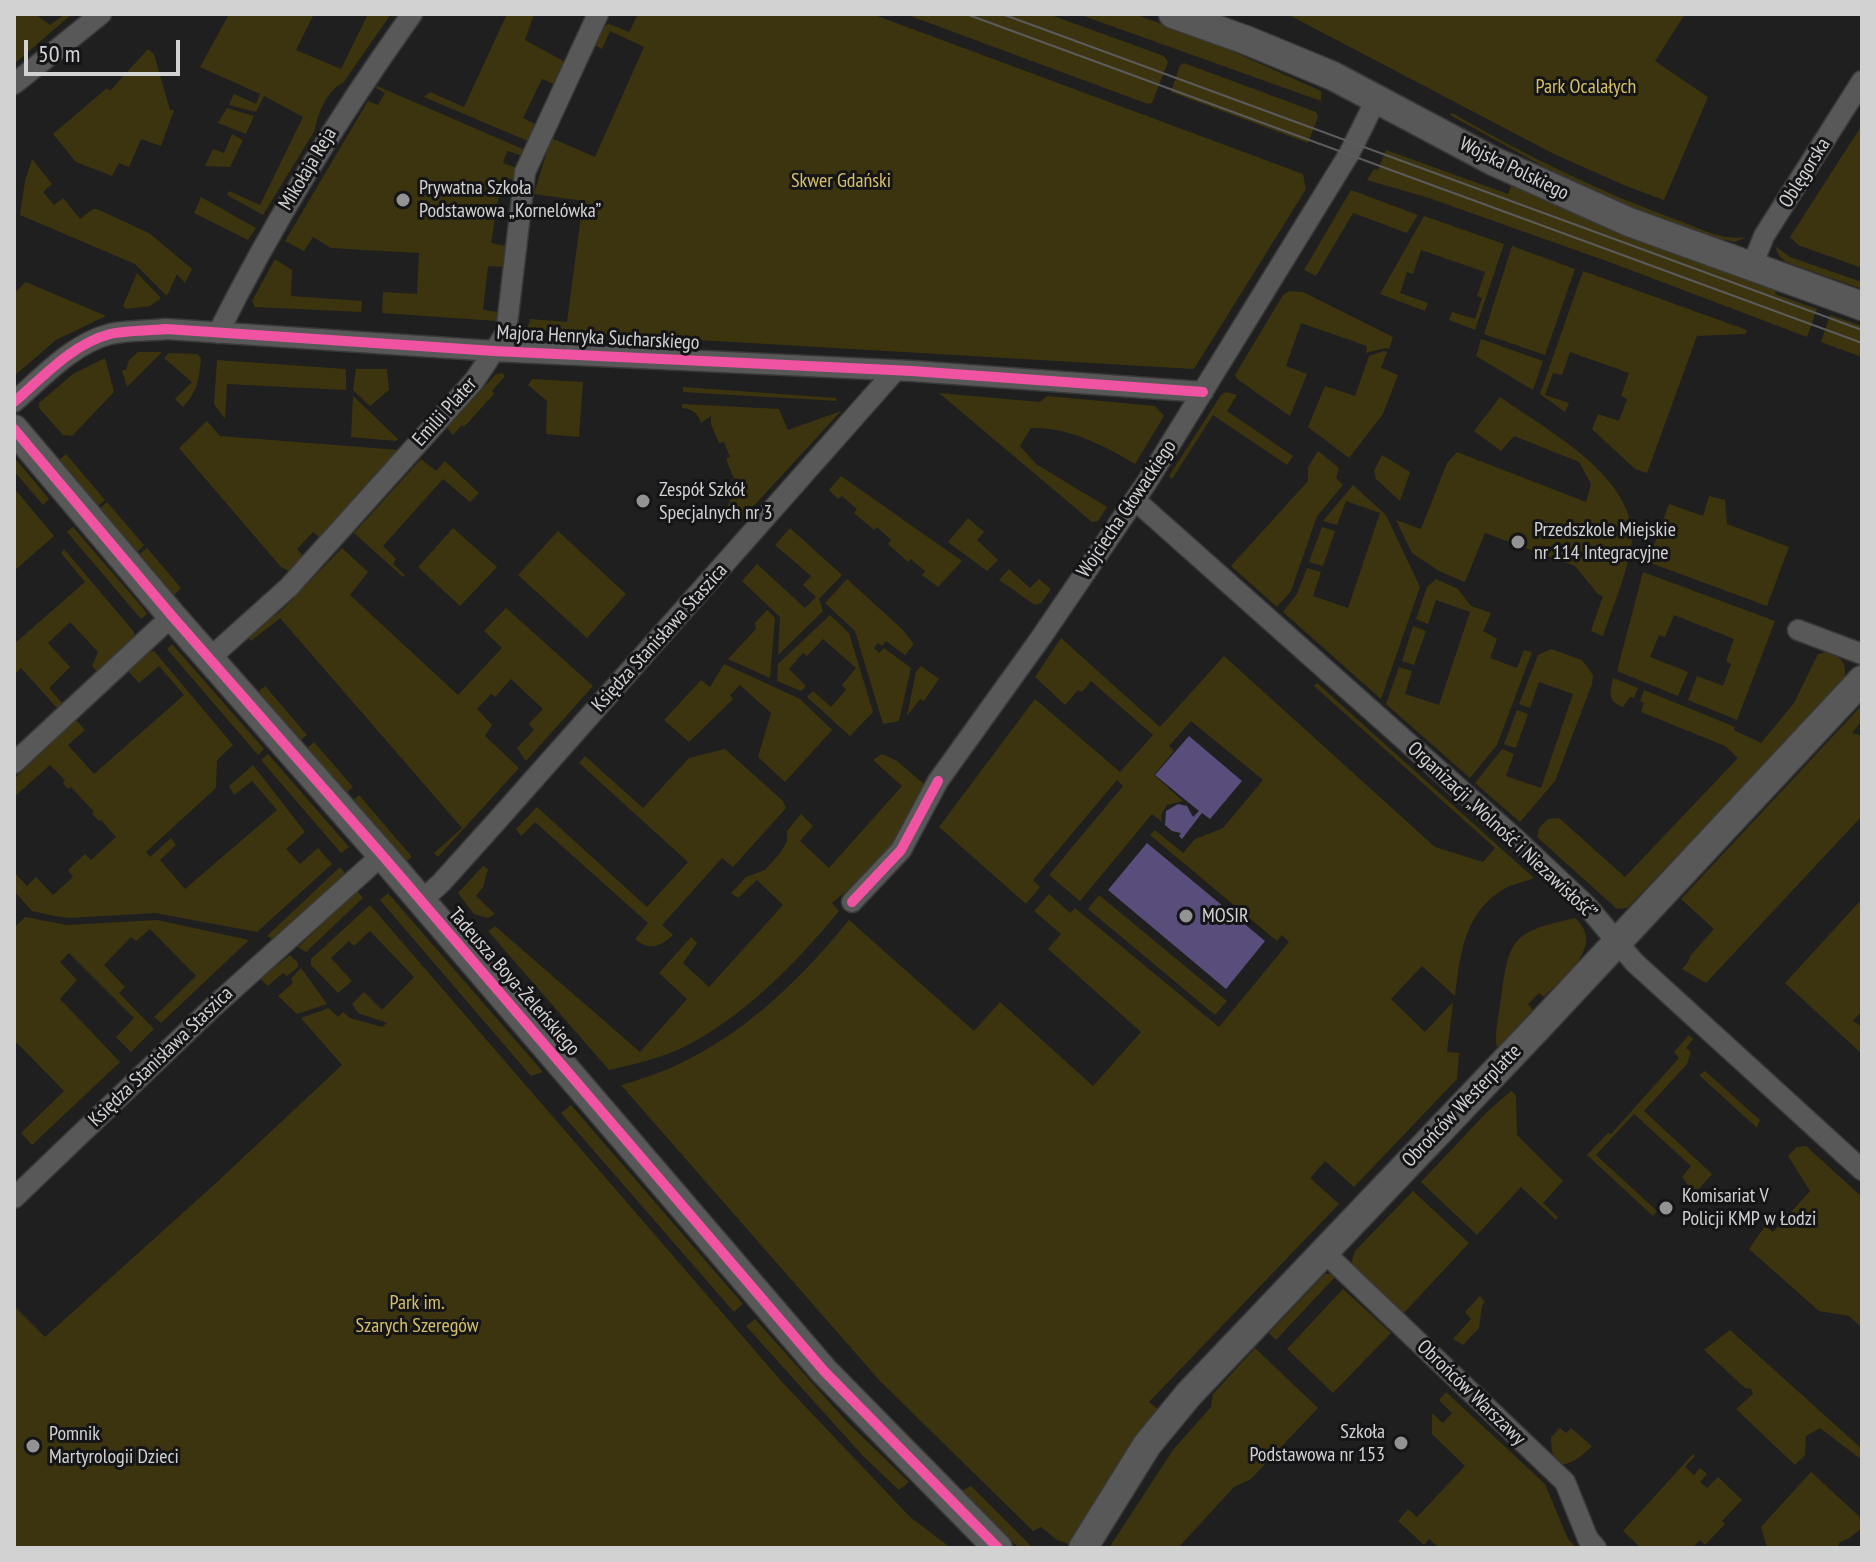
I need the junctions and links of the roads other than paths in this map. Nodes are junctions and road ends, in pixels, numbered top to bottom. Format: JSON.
{"nodes":[{"id":1,"x":101,"y":14,"type":"edge"},
{"id":2,"x":412,"y":14,"type":"edge"},
{"id":3,"x":598,"y":14,"type":"edge"},
{"id":4,"x":1173,"y":14,"type":"edge"},
{"id":5,"x":1862,"y":81,"type":"edge"},
{"id":6,"x":14,"y":84,"type":"edge"},
{"id":7,"x":1377,"y":98,"type":"junction"},
{"id":8,"x":1752,"y":266,"type":"junction"},
{"id":9,"x":1862,"y":306,"type":"edge"},
{"id":10,"x":218,"y":333,"type":"junction"},
{"id":11,"x":494,"y":351,"type":"junction"},
{"id":12,"x":895,"y":371,"type":"junction"},
{"id":13,"x":1203,"y":392,"type":"junction"},
{"id":14,"x":14,"y":402,"type":"edge"},
{"id":15,"x":14,"y":429,"type":"edge"},
{"id":16,"x":1135,"y":500,"type":"junction"},
{"id":17,"x":172,"y":616,"type":"junction"},
{"id":18,"x":1798,"y":630,"type":"dead end"},
{"id":19,"x":1862,"y":654,"type":"edge"},
{"id":20,"x":210,"y":658,"type":"junction"},
{"id":21,"x":1862,"y":680,"type":"edge"},
{"id":22,"x":14,"y":763,"type":"edge"},
{"id":23,"x":382,"y":855,"type":"junction"},
{"id":24,"x":421,"y":901,"type":"junction"},
{"id":25,"x":852,"y":902,"type":"dead end"},
{"id":26,"x":1616,"y":944,"type":"junction"},
{"id":27,"x":1862,"y":1170,"type":"edge"},
{"id":28,"x":14,"y":1198,"type":"edge"},
{"id":29,"x":1324,"y":1252,"type":"junction"},
{"id":30,"x":998,"y":1548,"type":"edge"},
{"id":31,"x":1083,"y":1548,"type":"edge"},
{"id":32,"x":1596,"y":1548,"type":"edge"}],
"edges":[{"from":1,"to":6,"type":"street"},
{"from":2,"to":10,"type":"street","name":"Mikołaja Reja"},
{"from":3,"to":11,"type":"street","name":"Emilii Plater"},
{"from":4,"to":7,"type":"street","name":"Wojska Polskiego"},
{"from":5,"to":8,"type":"street","name":"Oblęgorska"},
{"from":7,"to":8,"type":"street","name":"Wojska Polskiego"},
{"from":7,"to":13,"type":"street","name":"Wojciecha Głowackiego"},
{"from":8,"to":9,"type":"street","name":"Wojska Polskiego"},
{"from":10,"to":11,"type":"street","name":"Majora Henryka Sucharskiego"},
{"from":10,"to":14,"type":"street","name":"Majora Henryka Sucharskiego"},
{"from":11,"to":12,"type":"street","name":"Majora Henryka Sucharskiego"},
{"from":11,"to":20,"type":"street","name":"Emilii Plater"},
{"from":12,"to":13,"type":"street","name":"Majora Henryka Sucharskiego"},
{"from":12,"to":24,"type":"street","name":"Księdza Stanisława Staszica"},
{"from":13,"to":16,"type":"street","name":"Wojciecha Głowackiego"},
{"from":15,"to":17,"type":"street","name":"Tadeusza Boya-Żeleńskiego"},
{"from":16,"to":25,"type":"street","name":"Wojciecha Głowackiego"},
{"from":16,"to":26,"type":"street","name":"Organizacji „Wolność i Niezawisłość”"},
{"from":17,"to":20,"type":"street","name":"Tadeusza Boya-Żeleńskiego"},
{"from":17,"to":22,"type":"street"},
{"from":18,"to":19,"type":"street"},
{"from":20,"to":23,"type":"street","name":"Tadeusza Boya-Żeleńskiego"},
{"from":21,"to":26,"type":"street","name":"Obrońców Westerplatte"},
{"from":23,"to":24,"type":"street","name":"Tadeusza Boya-Żeleńskiego"},
{"from":23,"to":28,"type":"street","name":"Księdza Stanisława Staszica"},
{"from":24,"to":30,"type":"street","name":"Tadeusza Boya-Żeleńskiego"},
{"from":26,"to":27,"type":"street","name":"Organizacji „Wolność i Niezawisłość”"},
{"from":26,"to":29,"type":"street","name":"Obrońców Westerplatte"},
{"from":29,"to":31,"type":"street","name":"Obrońców Westerplatte"},
{"from":29,"to":32,"type":"street","name":"Obrońców Warszawy"}]}
